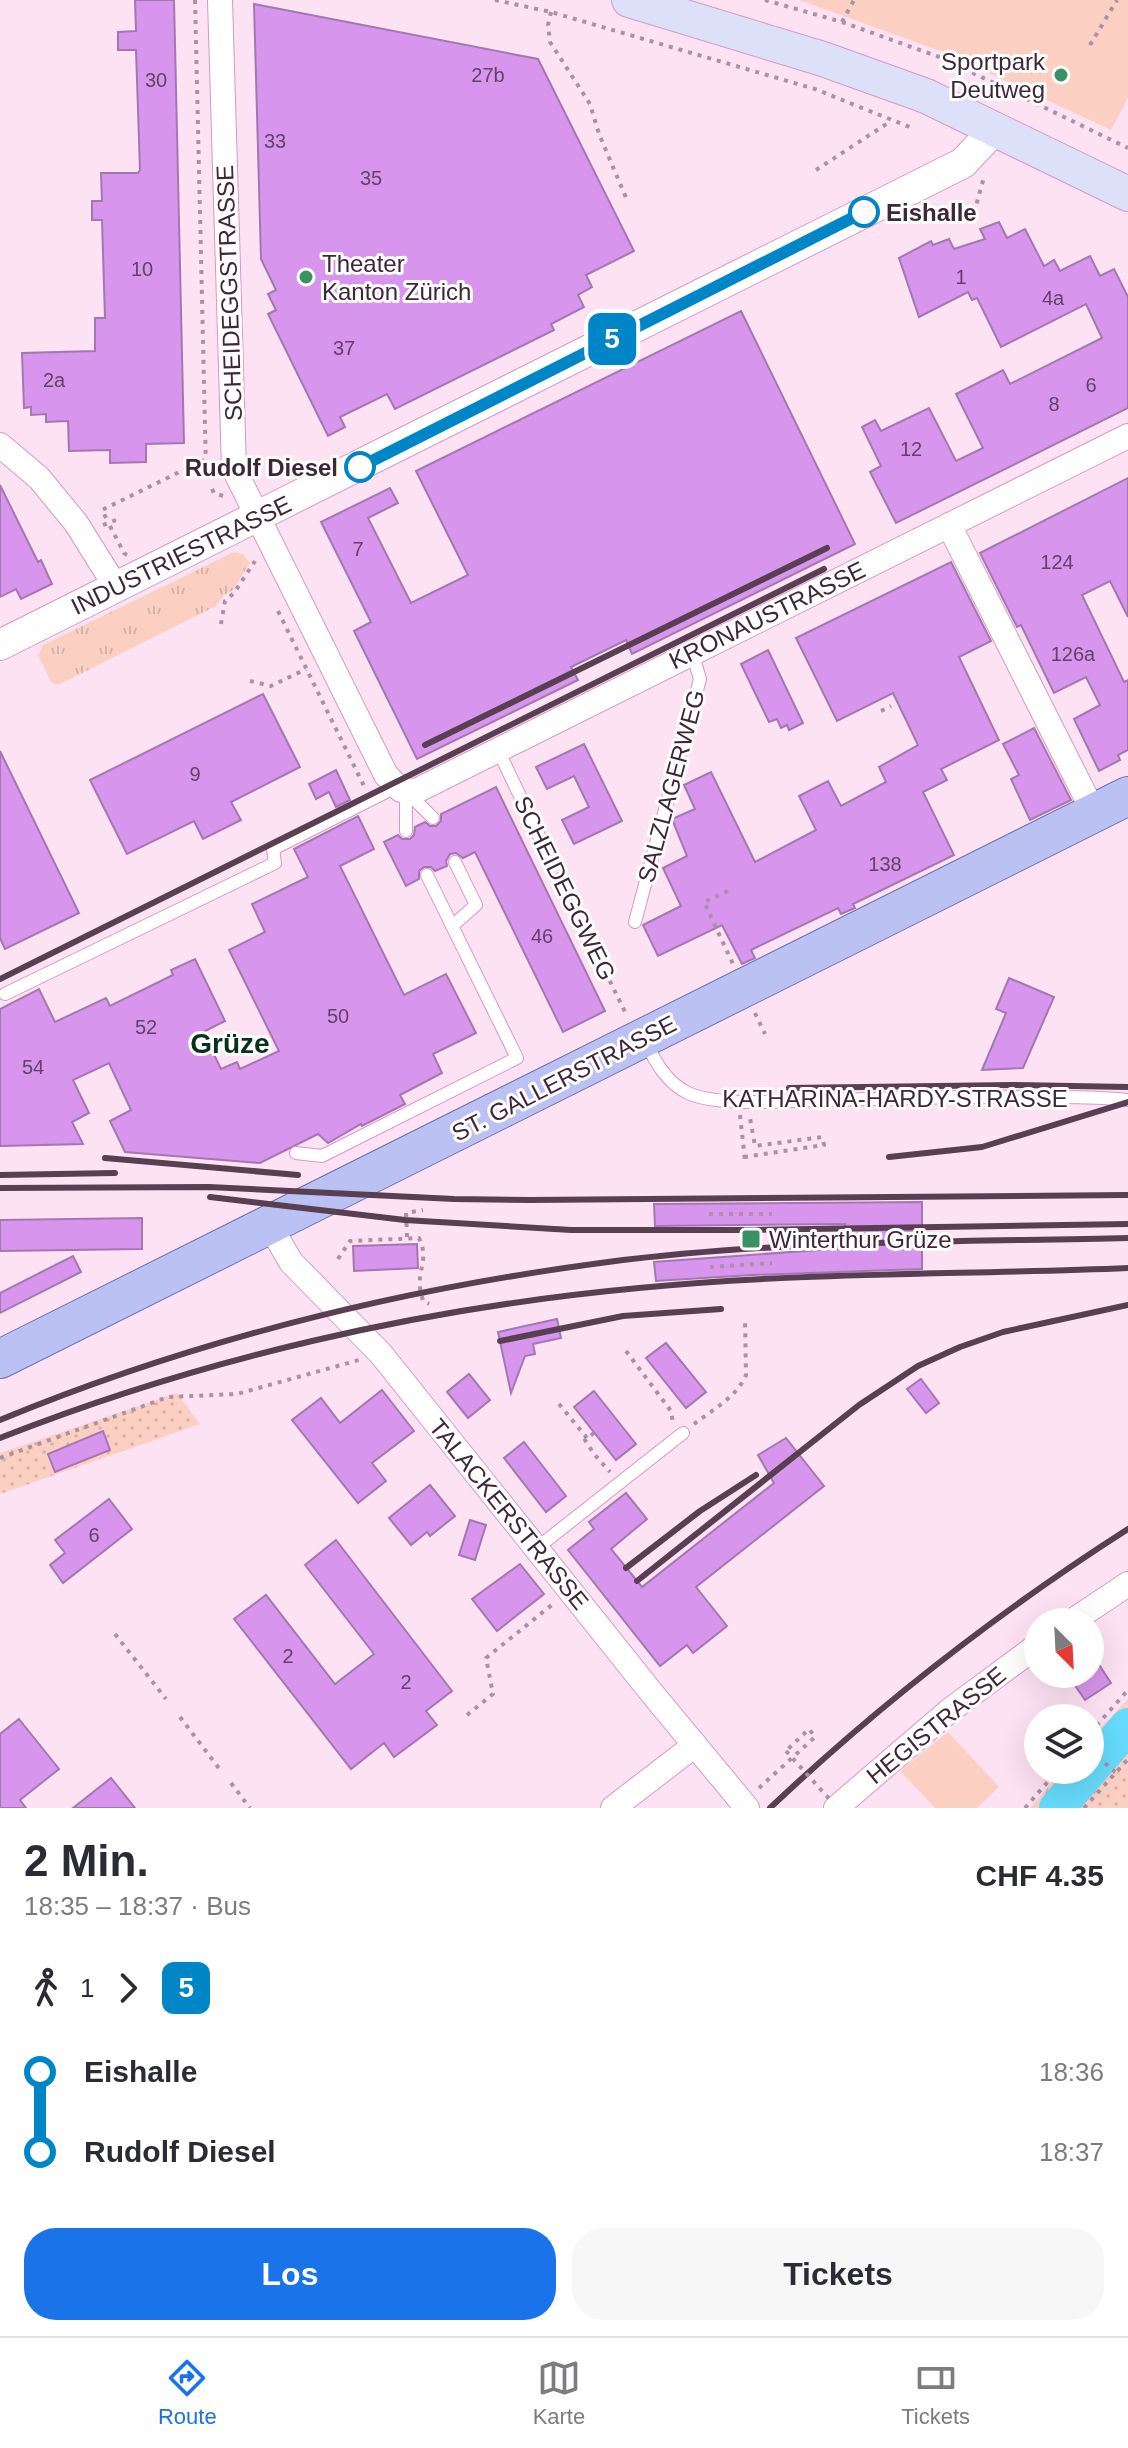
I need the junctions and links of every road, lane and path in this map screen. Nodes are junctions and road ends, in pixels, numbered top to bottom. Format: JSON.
{"nodes":[{"id":1,"x":195,"y":0,"type":"edge"},
{"id":2,"x":220,"y":0,"type":"edge"},
{"id":3,"x":495,"y":0,"type":"edge"},
{"id":4,"x":629,"y":0,"type":"edge"},
{"id":5,"x":765,"y":0,"type":"edge"},
{"id":6,"x":854,"y":0,"type":"edge"},
{"id":7,"x":1117,"y":0,"type":"edge"},
{"id":8,"x":551,"y":12,"type":"junction"},
{"id":9,"x":842,"y":22,"type":"junction"},
{"id":10,"x":1090,"y":45,"type":"dead end"},
{"id":11,"x":892,"y":120,"type":"junction"},
{"id":12,"x":912,"y":128,"type":"dead end"},
{"id":13,"x":995,"y":129,"type":"junction"},
{"id":14,"x":1128,"y":148,"type":"edge"},
{"id":15,"x":816,"y":170,"type":"dead end"},
{"id":16,"x":985,"y":176,"type":"dead end"},
{"id":17,"x":1128,"y":194,"type":"edge"},
{"id":18,"x":627,"y":200,"type":"dead end"},
{"id":19,"x":974,"y":213,"type":"dead end"},
{"id":20,"x":1128,"y":436,"type":"edge"},
{"id":21,"x":0,"y":445,"type":"edge"},
{"id":22,"x":204,"y":460,"type":"junction"},
{"id":23,"x":206,"y":468,"type":"dead end"},
{"id":24,"x":259,"y":516,"type":"junction"},
{"id":25,"x":106,"y":518,"type":"dead end"},
{"id":26,"x":949,"y":525,"type":"junction"},
{"id":27,"x":261,"y":575,"type":"dead end"},
{"id":28,"x":116,"y":587,"type":"junction"},
{"id":29,"x":274,"y":602,"type":"dead end"},
{"id":30,"x":221,"y":624,"type":"dead end"},
{"id":31,"x":0,"y":645,"type":"edge"},
{"id":32,"x":692,"y":652,"type":"junction"},
{"id":33,"x":306,"y":669,"type":"junction"},
{"id":34,"x":250,"y":681,"type":"dead end"},
{"id":35,"x":891,"y":706,"type":"dead end"},
{"id":36,"x":881,"y":711,"type":"dead end"},
{"id":37,"x":498,"y":750,"type":"junction"},
{"id":38,"x":394,"y":792,"type":"junction"},
{"id":39,"x":1128,"y":796,"type":"edge"},
{"id":40,"x":1094,"y":813,"type":"junction"},
{"id":41,"x":433,"y":818,"type":"dead end"},
{"id":42,"x":406,"y":831,"type":"dead end"},
{"id":43,"x":550,"y":859,"type":"joint"},
{"id":44,"x":455,"y":862,"type":"dead end"},
{"id":45,"x":427,"y":875,"type":"dead end"},
{"id":46,"x":728,"y":891,"type":"dead end"},
{"id":47,"x":635,"y":922,"type":"dead end"},
{"id":48,"x":452,"y":926,"type":"junction"},
{"id":49,"x":2,"y":991,"type":"edge"},
{"id":50,"x":748,"y":996,"type":"junction"},
{"id":51,"x":637,"y":1030,"type":"junction"},
{"id":52,"x":765,"y":1034,"type":"dead end"},
{"id":53,"x":1128,"y":1100,"type":"edge"},
{"id":54,"x":740,"y":1121,"type":"joint"},
{"id":55,"x":296,"y":1153,"type":"dead end"},
{"id":56,"x":423,"y":1210,"type":"dead end"},
{"id":57,"x":709,"y":1214,"type":"dead end"},
{"id":58,"x":772,"y":1214,"type":"dead end"},
{"id":59,"x":269,"y":1224,"type":"junction"},
{"id":60,"x":407,"y":1237,"type":"junction"},
{"id":61,"x":338,"y":1259,"type":"dead end"},
{"id":62,"x":772,"y":1263,"type":"dead end"},
{"id":63,"x":710,"y":1267,"type":"dead end"},
{"id":64,"x":429,"y":1304,"type":"dead end"},
{"id":65,"x":745,"y":1318,"type":"dead end"},
{"id":66,"x":626,"y":1351,"type":"dead end"},
{"id":67,"x":381,"y":1354,"type":"junction"},
{"id":68,"x":0,"y":1359,"type":"edge"},
{"id":69,"x":666,"y":1385,"type":"dead end"},
{"id":70,"x":658,"y":1391,"type":"junction"},
{"id":71,"x":559,"y":1404,"type":"dead end"},
{"id":72,"x":594,"y":1433,"type":"dead end"},
{"id":73,"x":683,"y":1433,"type":"junction"},
{"id":74,"x":587,"y":1438,"type":"junction"},
{"id":75,"x":0,"y":1458,"type":"edge"},
{"id":76,"x":620,"y":1483,"type":"junction"},
{"id":77,"x":537,"y":1548,"type":"junction"},
{"id":78,"x":1128,"y":1584,"type":"edge"},
{"id":79,"x":570,"y":1590,"type":"junction"},
{"id":80,"x":1092,"y":1608,"type":"edge"},
{"id":81,"x":115,"y":1634,"type":"dead end"},
{"id":82,"x":1024,"y":1655,"type":"edge"},
{"id":83,"x":1128,"y":1690,"type":"edge"},
{"id":84,"x":166,"y":1699,"type":"dead end"},
{"id":85,"x":467,"y":1715,"type":"dead end"},
{"id":86,"x":180,"y":1717,"type":"dead end"},
{"id":87,"x":1104,"y":1717,"type":"edge"},
{"id":88,"x":695,"y":1745,"type":"junction"},
{"id":89,"x":1128,"y":1759,"type":"edge"},
{"id":90,"x":1104,"y":1762,"type":"edge"},
{"id":91,"x":1121,"y":1766,"type":"junction"},
{"id":92,"x":1128,"y":1768,"type":"edge"},
{"id":93,"x":221,"y":1771,"type":"dead end"},
{"id":94,"x":1114,"y":1771,"type":"junction"},
{"id":95,"x":231,"y":1783,"type":"dead end"},
{"id":96,"x":1046,"y":1784,"type":"edge"},
{"id":97,"x":749,"y":1801,"type":"edge"},
{"id":98,"x":835,"y":1806,"type":"edge"},
{"id":99,"x":250,"y":1808,"type":"edge"},
{"id":100,"x":613,"y":1808,"type":"edge"},
{"id":101,"x":1025,"y":1808,"type":"edge"},
{"id":102,"x":1084,"y":1808,"type":"edge"}],
"edges":[{"from":1,"to":22,"type":"path"},
{"from":2,"to":24,"type":"street","name":"SCHEIDEGGSTRASSE"},
{"from":3,"to":8,"type":"path"},
{"from":4,"to":13,"type":"main road"},
{"from":5,"to":9,"type":"path"},
{"from":6,"to":9,"type":"path"},
{"from":7,"to":10,"type":"path"},
{"from":8,"to":11,"type":"path"},
{"from":8,"to":18,"type":"path"},
{"from":9,"to":14,"type":"path"},
{"from":11,"to":12,"type":"path"},
{"from":11,"to":15,"type":"path"},
{"from":13,"to":17,"type":"main road"},
{"from":13,"to":24,"type":"street","name":"INDUSTRIESTRASSE"},
{"from":16,"to":19,"type":"path"},
{"from":20,"to":26,"type":"street","name":"KRONAUSTRASSE"},
{"from":21,"to":28,"type":"street"},
{"from":22,"to":23,"type":"path"},
{"from":22,"to":25,"type":"path"},
{"from":24,"to":28,"type":"street","name":"INDUSTRIESTRASSE"},
{"from":24,"to":38,"type":"street","name":"SCHEIDEGGSTRASSE"},
{"from":26,"to":32,"type":"street","name":"KRONAUSTRASSE"},
{"from":26,"to":40,"type":"street"},
{"from":27,"to":30,"type":"path"},
{"from":28,"to":31,"type":"street","name":"INDUSTRIESTRASSE"},
{"from":29,"to":33,"type":"path"},
{"from":32,"to":37,"type":"street","name":"KRONAUSTRASSE"},
{"from":32,"to":47,"type":"lane","name":"SALZLAGERWEG"},
{"from":33,"to":34,"type":"path"},
{"from":33,"to":38,"type":"path"},
{"from":35,"to":36,"type":"path"},
{"from":37,"to":38,"type":"street","name":"KRONAUSTRASSE"},
{"from":37,"to":43,"type":"lane","name":"SCHEIDEGGWEG"},
{"from":38,"to":41,"type":"lane","name":"SCHEIDEGGSTRASSE"},
{"from":38,"to":42,"type":"lane"},
{"from":38,"to":49,"type":"lane"},
{"from":39,"to":40,"type":"main road","name":"ST. GALLERSTRASSE"},
{"from":40,"to":50,"type":"main road","name":"ST. GALLERSTRASSE"},
{"from":43,"to":51,"type":"path","name":"SCHEIDEGGWEG"},
{"from":44,"to":48,"type":"lane"},
{"from":45,"to":48,"type":"lane"},
{"from":46,"to":50,"type":"path"},
{"from":48,"to":55,"type":"lane"},
{"from":50,"to":51,"type":"main road","name":"ST. GALLERSTRASSE"},
{"from":50,"to":52,"type":"path"},
{"from":51,"to":53,"type":"lane","name":"KATHARINA-HARDY-STRASSE"},
{"from":51,"to":59,"type":"main road","name":"ST. GALLERSTRASSE"},
{"from":54,"to":54,"type":"path"},
{"from":56,"to":60,"type":"path"},
{"from":57,"to":58,"type":"path"},
{"from":59,"to":67,"type":"street","name":"TALACKERSTRASSE"},
{"from":59,"to":68,"type":"main road","name":"ST. GALLERSTRASSE"},
{"from":60,"to":61,"type":"path"},
{"from":60,"to":64,"type":"path"},
{"from":62,"to":63,"type":"path"},
{"from":65,"to":73,"type":"path"},
{"from":66,"to":70,"type":"path"},
{"from":67,"to":75,"type":"path"},
{"from":67,"to":77,"type":"street","name":"TALACKERSTRASSE"},
{"from":69,"to":70,"type":"path"},
{"from":70,"to":73,"type":"path"},
{"from":71,"to":74,"type":"path"},
{"from":72,"to":74,"type":"path"},
{"from":73,"to":76,"type":"lane"},
{"from":74,"to":76,"type":"path"},
{"from":76,"to":77,"type":"lane"},
{"from":77,"to":79,"type":"street","name":"TALACKERSTRASSE"},
{"from":78,"to":80,"type":"street"},
{"from":79,"to":85,"type":"path"},
{"from":79,"to":88,"type":"street","name":"TALACKERSTRASSE"},
{"from":81,"to":84,"type":"path"},
{"from":82,"to":98,"type":"street","name":"HEGISTRASSE"},
{"from":83,"to":87,"type":"path"},
{"from":86,"to":93,"type":"path"},
{"from":88,"to":97,"type":"street","name":"TALACKERSTRASSE"},
{"from":88,"to":100,"type":"street"},
{"from":89,"to":91,"type":"path"},
{"from":90,"to":94,"type":"path"},
{"from":91,"to":92,"type":"path"},
{"from":91,"to":94,"type":"path"},
{"from":94,"to":102,"type":"path"},
{"from":95,"to":99,"type":"path"},
{"from":96,"to":101,"type":"path"},
{"from":97,"to":98,"type":"path","bridge":true}]}
